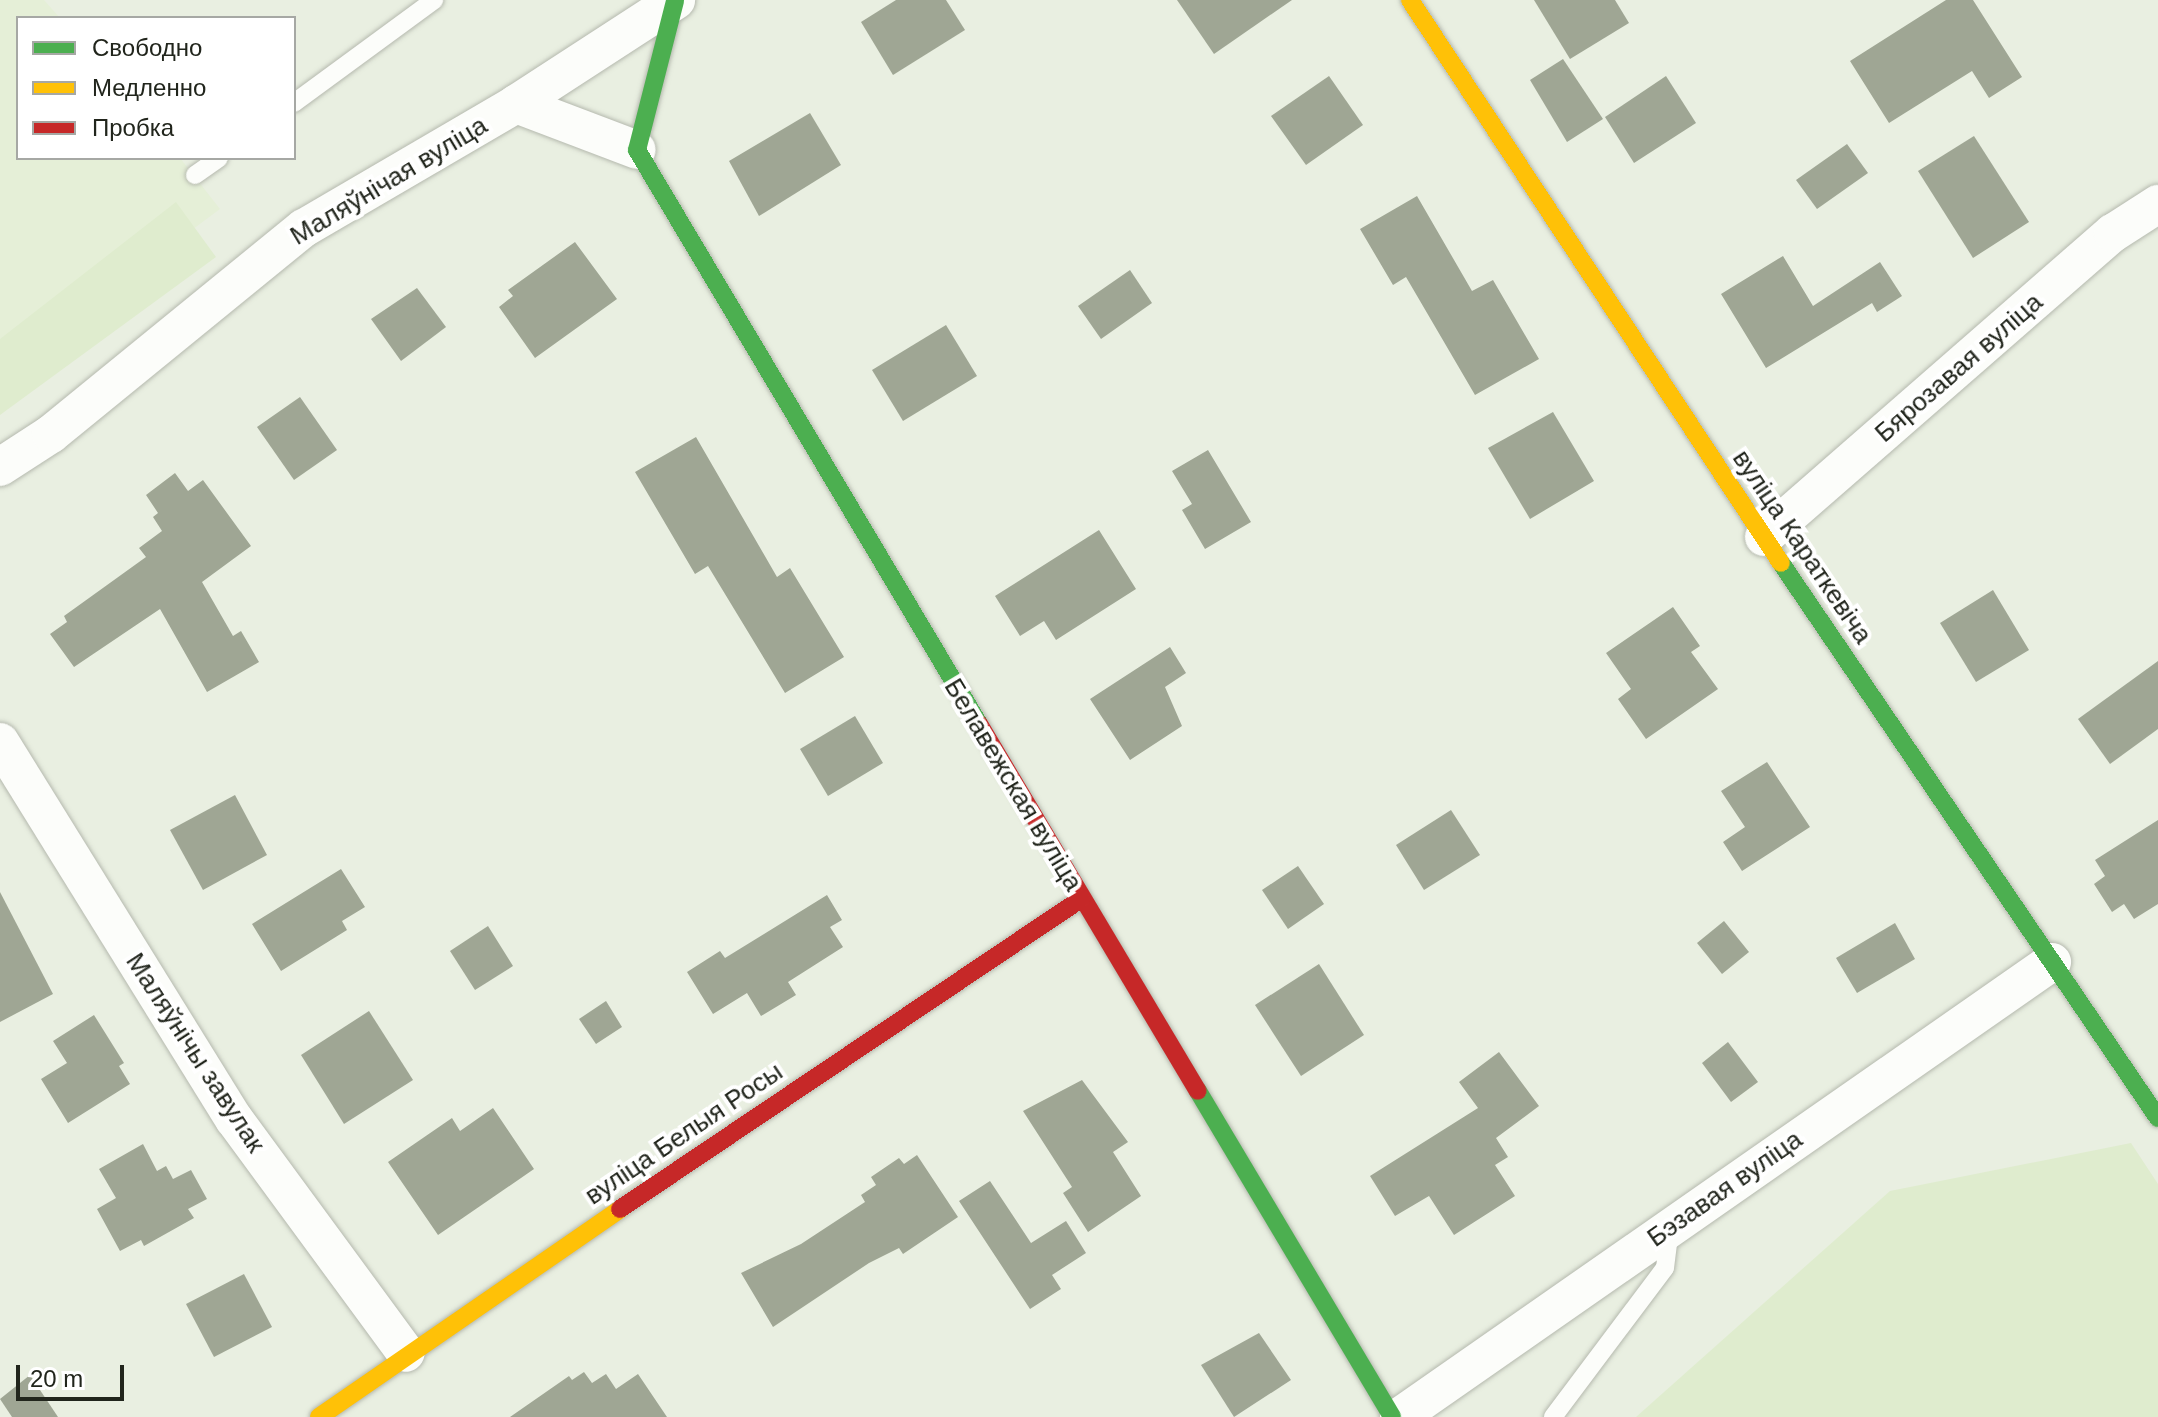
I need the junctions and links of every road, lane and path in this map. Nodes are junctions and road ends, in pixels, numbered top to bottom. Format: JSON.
{"nodes":[{"id":1,"x":434,"y":0,"type":"edge"},
{"id":2,"x":675,"y":0,"type":"edge"},
{"id":3,"x":1410,"y":0,"type":"edge"},
{"id":4,"x":296,"y":102,"type":"edge"},
{"id":5,"x":516,"y":104,"type":"junction"},
{"id":6,"x":637,"y":150,"type":"junction"},
{"id":7,"x":216,"y":160,"type":"edge"},
{"id":8,"x":195,"y":175,"type":"dead end"},
{"id":9,"x":2158,"y":204,"type":"edge"},
{"id":10,"x":0,"y":467,"type":"edge"},
{"id":11,"x":1764,"y":537,"type":"junction"},
{"id":12,"x":0,"y":742,"type":"edge"},
{"id":13,"x":1081,"y":899,"type":"junction"},
{"id":14,"x":2052,"y":962,"type":"junction"},
{"id":15,"x":2156,"y":1111,"type":"edge"},
{"id":16,"x":1671,"y":1227,"type":"junction"},
{"id":17,"x":406,"y":1353,"type":"junction"},
{"id":18,"x":319,"y":1417,"type":"edge"},
{"id":19,"x":1392,"y":1417,"type":"edge"},
{"id":20,"x":1399,"y":1417,"type":"edge"},
{"id":21,"x":1553,"y":1417,"type":"edge"}],
"edges":[{"from":1,"to":4,"type":"lane"},
{"from":2,"to":5,"type":"street","name":"Маляўнічая вуліца"},
{"from":2,"to":6,"type":"street"},
{"from":3,"to":11,"type":"street","name":"вуліца Караткевіча"},
{"from":5,"to":6,"type":"street"},
{"from":5,"to":10,"type":"street","name":"Маляўнічая вуліца"},
{"from":6,"to":13,"type":"street","name":"Белавежская вуліца"},
{"from":7,"to":8,"type":"lane"},
{"from":9,"to":11,"type":"street","name":"Бярозавая вуліца"},
{"from":11,"to":14,"type":"street","name":"вуліца Караткевіча"},
{"from":12,"to":17,"type":"street","name":"Маляўнічы завулак"},
{"from":13,"to":17,"type":"street","name":"вуліца Белыя Росы"},
{"from":13,"to":19,"type":"street","name":"Белавежская вуліца"},
{"from":14,"to":15,"type":"street","name":"вуліца Караткевіча"},
{"from":14,"to":16,"type":"street","name":"Бэзавая вуліца"},
{"from":16,"to":20,"type":"street","name":"Бэзавая вуліца"},
{"from":16,"to":21,"type":"lane"},
{"from":17,"to":18,"type":"street","name":"вуліца Белыя Росы"}]}
